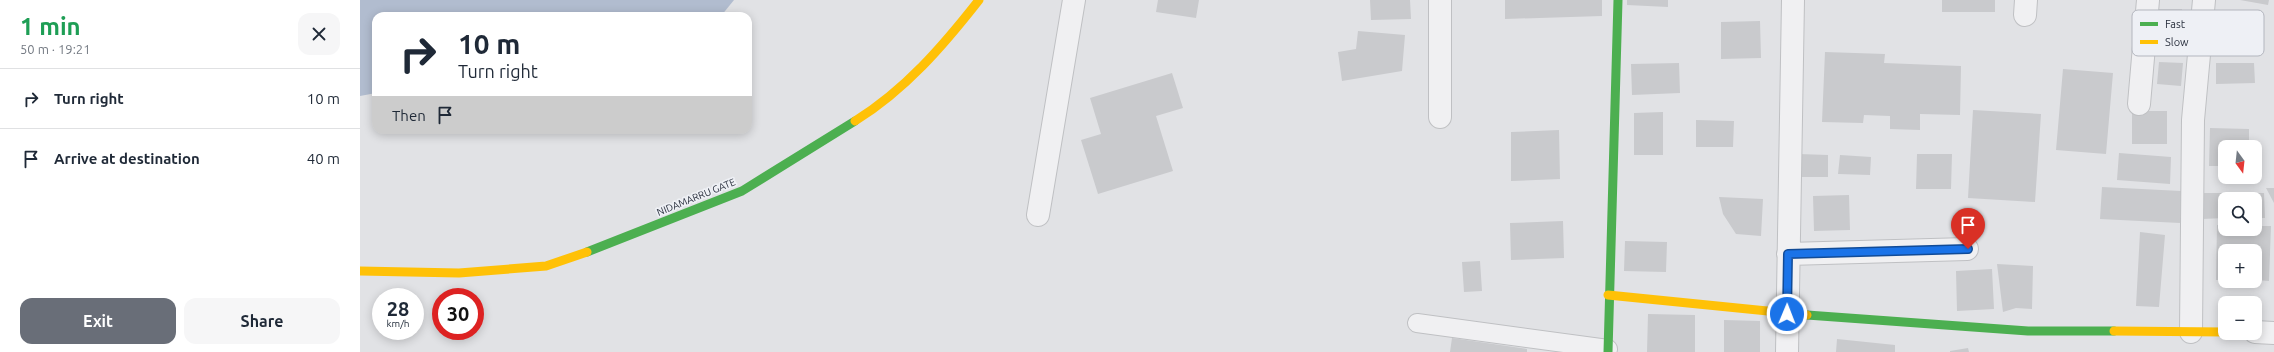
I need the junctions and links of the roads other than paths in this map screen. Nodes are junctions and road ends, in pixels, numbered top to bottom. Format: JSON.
{"nodes":[{"id":1,"x":979,"y":0,"type":"edge"},
{"id":2,"x":1074,"y":0,"type":"edge"},
{"id":3,"x":1440,"y":0,"type":"edge"},
{"id":4,"x":1618,"y":0,"type":"edge"},
{"id":5,"x":1792,"y":0,"type":"edge"},
{"id":6,"x":2148,"y":0,"type":"edge"},
{"id":7,"x":2204,"y":0,"type":"edge"},
{"id":8,"x":2147,"y":10,"type":"edge"},
{"id":9,"x":2203,"y":10,"type":"edge"},
{"id":10,"x":2143,"y":56,"type":"edge"},
{"id":11,"x":2199,"y":56,"type":"edge"},
{"id":12,"x":2139,"y":104,"type":"dead end"},
{"id":13,"x":1440,"y":117,"type":"dead end"},
{"id":14,"x":1038,"y":215,"type":"dead end"},
{"id":15,"x":1968,"y":249,"type":"dead end"},
{"id":16,"x":1788,"y":254,"type":"junction"},
{"id":17,"x":360,"y":271,"type":"edge"},
{"id":18,"x":1608,"y":295,"type":"junction"},
{"id":19,"x":1787,"y":314,"type":"junction"},
{"id":20,"x":1417,"y":323,"type":"dead end"},
{"id":21,"x":2191,"y":332,"type":"junction"},
{"id":22,"x":2218,"y":332,"type":"edge"},
{"id":23,"x":2262,"y":332,"type":"edge"},
{"id":24,"x":2274,"y":332,"type":"edge"},
{"id":25,"x":1608,"y":350,"type":"edge"},
{"id":26,"x":1787,"y":352,"type":"edge"}],
"edges":[{"from":1,"to":17,"type":"street","name":"NIDAMARRU GATE"},
{"from":2,"to":14,"type":"street"},
{"from":3,"to":13,"type":"street"},
{"from":4,"to":18,"type":"street"},
{"from":5,"to":16,"type":"street"},
{"from":6,"to":8,"type":"street"},
{"from":7,"to":9,"type":"street"},
{"from":10,"to":12,"type":"street"},
{"from":11,"to":21,"type":"street"},
{"from":15,"to":16,"type":"street"},
{"from":16,"to":19,"type":"street"},
{"from":18,"to":19,"type":"street"},
{"from":18,"to":25,"type":"street"},
{"from":19,"to":21,"type":"street"},
{"from":19,"to":26,"type":"street"},
{"from":20,"to":25,"type":"lane"},
{"from":21,"to":22,"type":"street"},
{"from":23,"to":24,"type":"street"}]}
